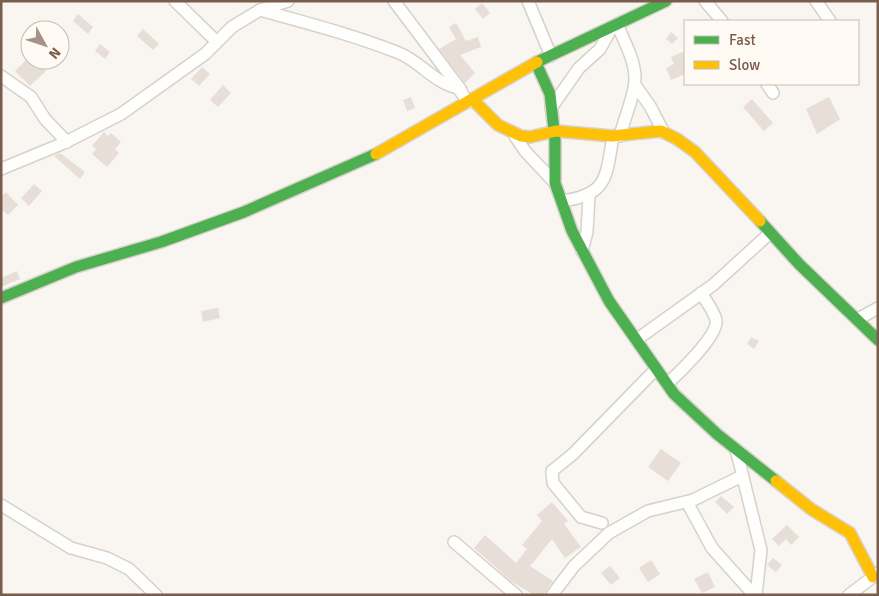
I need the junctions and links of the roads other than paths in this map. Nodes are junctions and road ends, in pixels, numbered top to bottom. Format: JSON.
{"nodes":[{"id":1,"x":176,"y":1,"type":"edge"},
{"id":2,"x":288,"y":1,"type":"edge"},
{"id":3,"x":394,"y":1,"type":"edge"},
{"id":4,"x":528,"y":1,"type":"edge"},
{"id":5,"x":666,"y":1,"type":"edge"},
{"id":6,"x":706,"y":1,"type":"edge"},
{"id":7,"x":816,"y":1,"type":"edge"},
{"id":8,"x":260,"y":10,"type":"junction"},
{"id":9,"x":721,"y":20,"type":"edge"},
{"id":10,"x":829,"y":20,"type":"edge"},
{"id":11,"x":614,"y":26,"type":"junction"},
{"id":12,"x":217,"y":42,"type":"junction"},
{"id":13,"x":551,"y":56,"type":"junction"},
{"id":14,"x":536,"y":63,"type":"junction"},
{"id":15,"x":1,"y":76,"type":"edge"},
{"id":16,"x":635,"y":85,"type":"junction"},
{"id":17,"x":462,"y":91,"type":"junction"},
{"id":18,"x":470,"y":101,"type":"junction"},
{"id":19,"x":551,"y":108,"type":"junction"},
{"id":20,"x":554,"y":131,"type":"junction"},
{"id":21,"x":664,"y":133,"type":"junction"},
{"id":22,"x":515,"y":136,"type":"junction"},
{"id":23,"x":616,"y":136,"type":"junction"},
{"id":24,"x":67,"y":142,"type":"junction"},
{"id":25,"x":1,"y":169,"type":"edge"},
{"id":26,"x":555,"y":182,"type":"junction"},
{"id":27,"x":589,"y":196,"type":"junction"},
{"id":28,"x":562,"y":201,"type":"junction"},
{"id":29,"x":770,"y":233,"type":"junction"},
{"id":30,"x":582,"y":251,"type":"junction"},
{"id":31,"x":700,"y":293,"type":"junction"},
{"id":32,"x":1,"y":298,"type":"edge"},
{"id":33,"x":878,"y":308,"type":"edge"},
{"id":34,"x":858,"y":319,"type":"junction"},
{"id":35,"x":636,"y":340,"type":"junction"},
{"id":36,"x":878,"y":340,"type":"edge"},
{"id":37,"x":656,"y":369,"type":"junction"},
{"id":38,"x":667,"y":384,"type":"junction"},
{"id":39,"x":736,"y":449,"type":"junction"},
{"id":40,"x":742,"y":476,"type":"junction"},
{"id":41,"x":687,"y":502,"type":"junction"},
{"id":42,"x":1,"y":505,"type":"edge"},
{"id":43,"x":602,"y":523,"type":"dead end"},
{"id":44,"x":454,"y":542,"type":"dead end"},
{"id":45,"x":876,"y":575,"type":"edge"},
{"id":46,"x":156,"y":595,"type":"edge"},
{"id":47,"x":516,"y":595,"type":"edge"},
{"id":48,"x":552,"y":595,"type":"edge"},
{"id":49,"x":755,"y":595,"type":"edge"},
{"id":50,"x":849,"y":595,"type":"edge"}],
"edges":[{"from":1,"to":12,"type":"street"},
{"from":2,"to":8,"type":"street"},
{"from":3,"to":17,"type":"street"},
{"from":4,"to":13,"type":"street"},
{"from":5,"to":11,"type":"street"},
{"from":6,"to":9,"type":"street"},
{"from":7,"to":10,"type":"street"},
{"from":8,"to":12,"type":"street"},
{"from":8,"to":17,"type":"street"},
{"from":11,"to":13,"type":"street"},
{"from":11,"to":16,"type":"street"},
{"from":11,"to":19,"type":"street"},
{"from":12,"to":24,"type":"street"},
{"from":13,"to":14,"type":"street"},
{"from":14,"to":18,"type":"street"},
{"from":14,"to":19,"type":"street"},
{"from":15,"to":24,"type":"street"},
{"from":16,"to":21,"type":"street"},
{"from":16,"to":23,"type":"street"},
{"from":17,"to":18,"type":"street"},
{"from":18,"to":22,"type":"street"},
{"from":18,"to":32,"type":"street"},
{"from":19,"to":20,"type":"street"},
{"from":20,"to":22,"type":"street"},
{"from":20,"to":23,"type":"street"},
{"from":20,"to":26,"type":"street"},
{"from":21,"to":23,"type":"street"},
{"from":21,"to":29,"type":"street"},
{"from":22,"to":26,"type":"street"},
{"from":23,"to":27,"type":"street"},
{"from":24,"to":25,"type":"street"},
{"from":26,"to":28,"type":"street"},
{"from":27,"to":28,"type":"street"},
{"from":27,"to":30,"type":"street"},
{"from":28,"to":30,"type":"street"},
{"from":29,"to":31,"type":"street"},
{"from":29,"to":34,"type":"street"},
{"from":30,"to":35,"type":"street"},
{"from":31,"to":35,"type":"street"},
{"from":31,"to":38,"type":"street"},
{"from":33,"to":34,"type":"street"},
{"from":34,"to":36,"type":"street"},
{"from":35,"to":37,"type":"street"},
{"from":37,"to":38,"type":"street"},
{"from":37,"to":43,"type":"street"},
{"from":38,"to":39,"type":"street"},
{"from":39,"to":40,"type":"street"},
{"from":39,"to":45,"type":"street"},
{"from":40,"to":41,"type":"street"},
{"from":40,"to":49,"type":"street"},
{"from":41,"to":48,"type":"street"},
{"from":41,"to":49,"type":"street"},
{"from":42,"to":46,"type":"street"},
{"from":44,"to":47,"type":"street"},
{"from":45,"to":50,"type":"street"}]}
